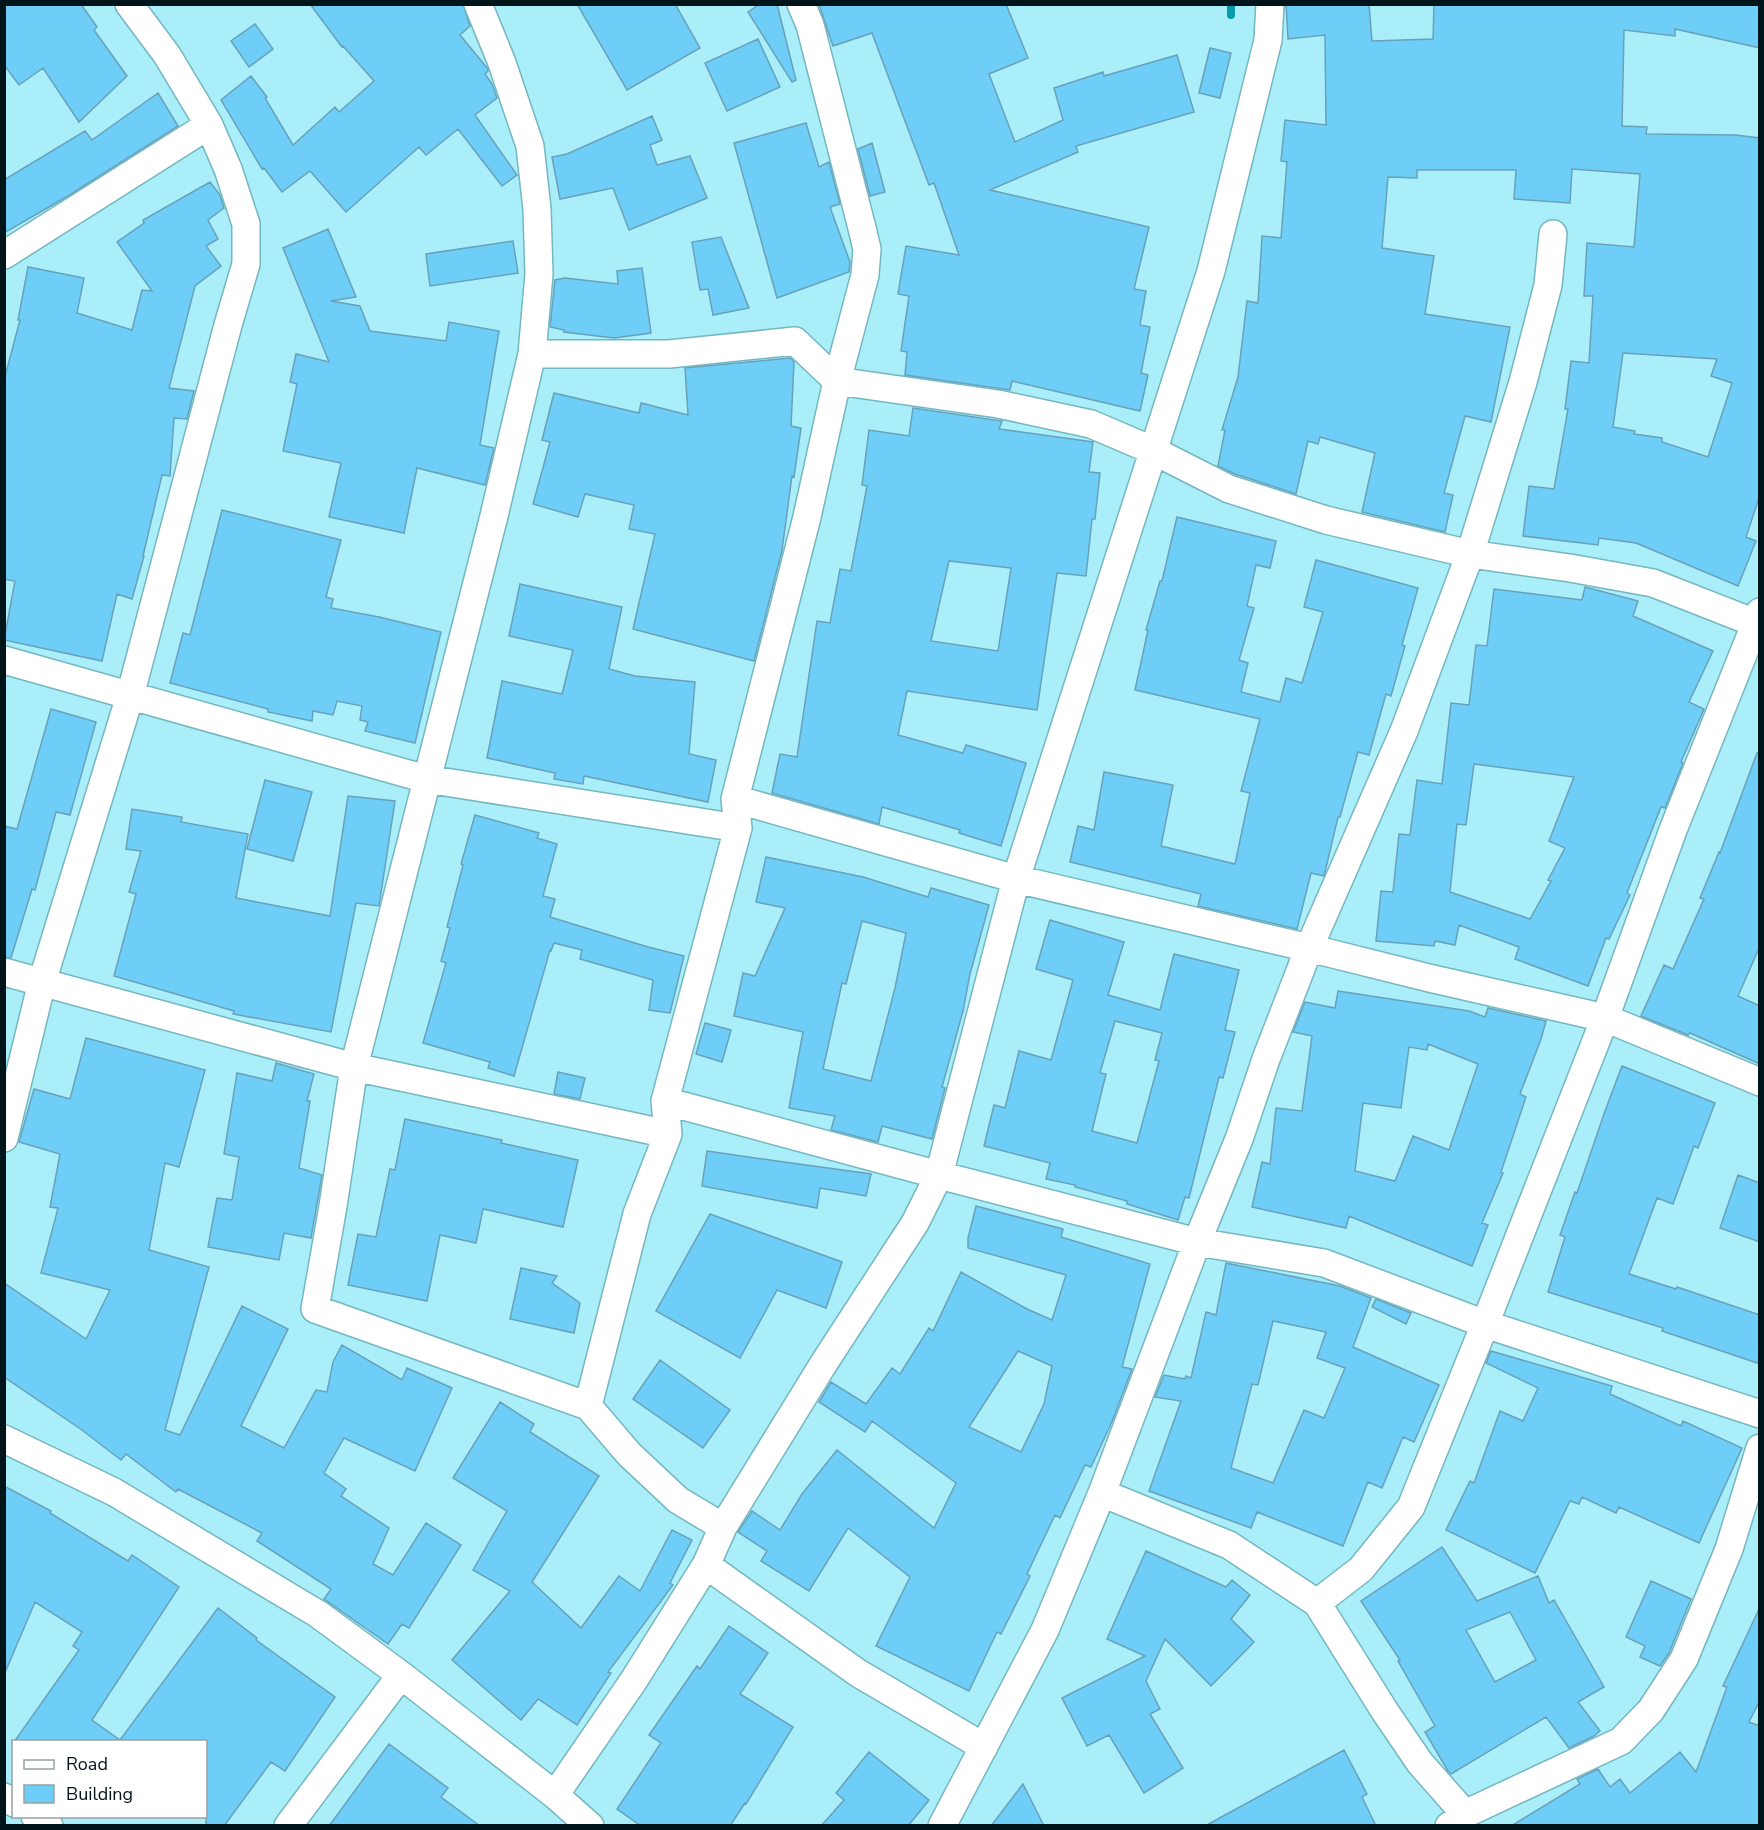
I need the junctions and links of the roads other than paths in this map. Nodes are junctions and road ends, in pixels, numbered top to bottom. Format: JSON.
{"nodes":[{"id":1,"x":129,"y":4,"type":"edge"},
{"id":2,"x":478,"y":4,"type":"edge"},
{"id":3,"x":801,"y":4,"type":"edge"},
{"id":4,"x":1270,"y":4,"type":"edge"},
{"id":5,"x":209,"y":125,"type":"junction"},
{"id":6,"x":1553,"y":234,"type":"dead end"},
{"id":7,"x":4,"y":255,"type":"edge"},
{"id":8,"x":532,"y":354,"type":"junction"},
{"id":9,"x":837,"y":381,"type":"junction"},
{"id":10,"x":1154,"y":451,"type":"junction"},
{"id":11,"x":1470,"y":555,"type":"junction"},
{"id":12,"x":1758,"y":620,"type":"edge"},
{"id":13,"x":4,"y":660,"type":"edge"},
{"id":14,"x":130,"y":696,"type":"junction"},
{"id":15,"x":426,"y":778,"type":"junction"},
{"id":16,"x":735,"y":799,"type":"junction"},
{"id":17,"x":738,"y":828,"type":"junction"},
{"id":18,"x":1016,"y":879,"type":"junction"},
{"id":19,"x":1309,"y":948,"type":"junction"},
{"id":20,"x":4,"y":972,"type":"edge"},
{"id":21,"x":42,"y":982,"type":"junction"},
{"id":22,"x":1605,"y":1018,"type":"junction"},
{"id":23,"x":354,"y":1067,"type":"junction"},
{"id":24,"x":1760,"y":1082,"type":"edge"},
{"id":25,"x":665,"y":1101,"type":"junction"},
{"id":26,"x":668,"y":1134,"type":"junction"},
{"id":27,"x":4,"y":1138,"type":"edge"},
{"id":28,"x":939,"y":1175,"type":"junction"},
{"id":29,"x":1197,"y":1242,"type":"junction"},
{"id":30,"x":1485,"y":1324,"type":"junction"},
{"id":31,"x":588,"y":1406,"type":"junction"},
{"id":32,"x":1760,"y":1414,"type":"edge"},
{"id":33,"x":4,"y":1439,"type":"edge"},
{"id":34,"x":1760,"y":1448,"type":"edge"},
{"id":35,"x":1102,"y":1493,"type":"junction"},
{"id":36,"x":723,"y":1527,"type":"junction"},
{"id":37,"x":706,"y":1565,"type":"junction"},
{"id":38,"x":1317,"y":1603,"type":"junction"},
{"id":39,"x":401,"y":1675,"type":"junction"},
{"id":40,"x":984,"y":1748,"type":"junction"},
{"id":41,"x":555,"y":1795,"type":"junction"},
{"id":42,"x":1457,"y":1820,"type":"edge"},
{"id":43,"x":288,"y":1826,"type":"edge"},
{"id":44,"x":590,"y":1826,"type":"edge"},
{"id":45,"x":942,"y":1826,"type":"edge"}],
"edges":[{"from":1,"to":5,"type":"street"},
{"from":2,"to":8,"type":"street"},
{"from":3,"to":9,"type":"street"},
{"from":4,"to":10,"type":"street"},
{"from":5,"to":7,"type":"street"},
{"from":5,"to":14,"type":"street"},
{"from":6,"to":11,"type":"street"},
{"from":8,"to":9,"type":"street"},
{"from":8,"to":15,"type":"street"},
{"from":9,"to":10,"type":"street"},
{"from":9,"to":16,"type":"street"},
{"from":10,"to":11,"type":"street"},
{"from":10,"to":18,"type":"street"},
{"from":11,"to":12,"type":"street"},
{"from":11,"to":19,"type":"street"},
{"from":12,"to":22,"type":"street"},
{"from":13,"to":14,"type":"street"},
{"from":14,"to":15,"type":"street"},
{"from":14,"to":21,"type":"street"},
{"from":15,"to":17,"type":"street"},
{"from":15,"to":23,"type":"street"},
{"from":16,"to":17,"type":"street"},
{"from":16,"to":18,"type":"street"},
{"from":17,"to":25,"type":"street"},
{"from":18,"to":19,"type":"street"},
{"from":18,"to":28,"type":"street"},
{"from":19,"to":22,"type":"street"},
{"from":19,"to":29,"type":"street"},
{"from":20,"to":21,"type":"street"},
{"from":21,"to":23,"type":"street"},
{"from":21,"to":27,"type":"street"},
{"from":22,"to":24,"type":"street"},
{"from":22,"to":30,"type":"street"},
{"from":23,"to":26,"type":"street"},
{"from":23,"to":31,"type":"street"},
{"from":25,"to":26,"type":"street"},
{"from":25,"to":28,"type":"street"},
{"from":26,"to":31,"type":"street"},
{"from":28,"to":29,"type":"street"},
{"from":28,"to":36,"type":"street"},
{"from":29,"to":30,"type":"street"},
{"from":29,"to":35,"type":"street"},
{"from":30,"to":32,"type":"street"},
{"from":30,"to":38,"type":"street"},
{"from":31,"to":36,"type":"street"},
{"from":33,"to":39,"type":"street"},
{"from":34,"to":42,"type":"street"},
{"from":35,"to":38,"type":"street"},
{"from":35,"to":40,"type":"street"},
{"from":36,"to":37,"type":"street"},
{"from":37,"to":40,"type":"street"},
{"from":37,"to":41,"type":"street"},
{"from":38,"to":42,"type":"street"},
{"from":39,"to":41,"type":"street"},
{"from":39,"to":43,"type":"street"},
{"from":40,"to":45,"type":"street"},
{"from":41,"to":44,"type":"street"}]}
